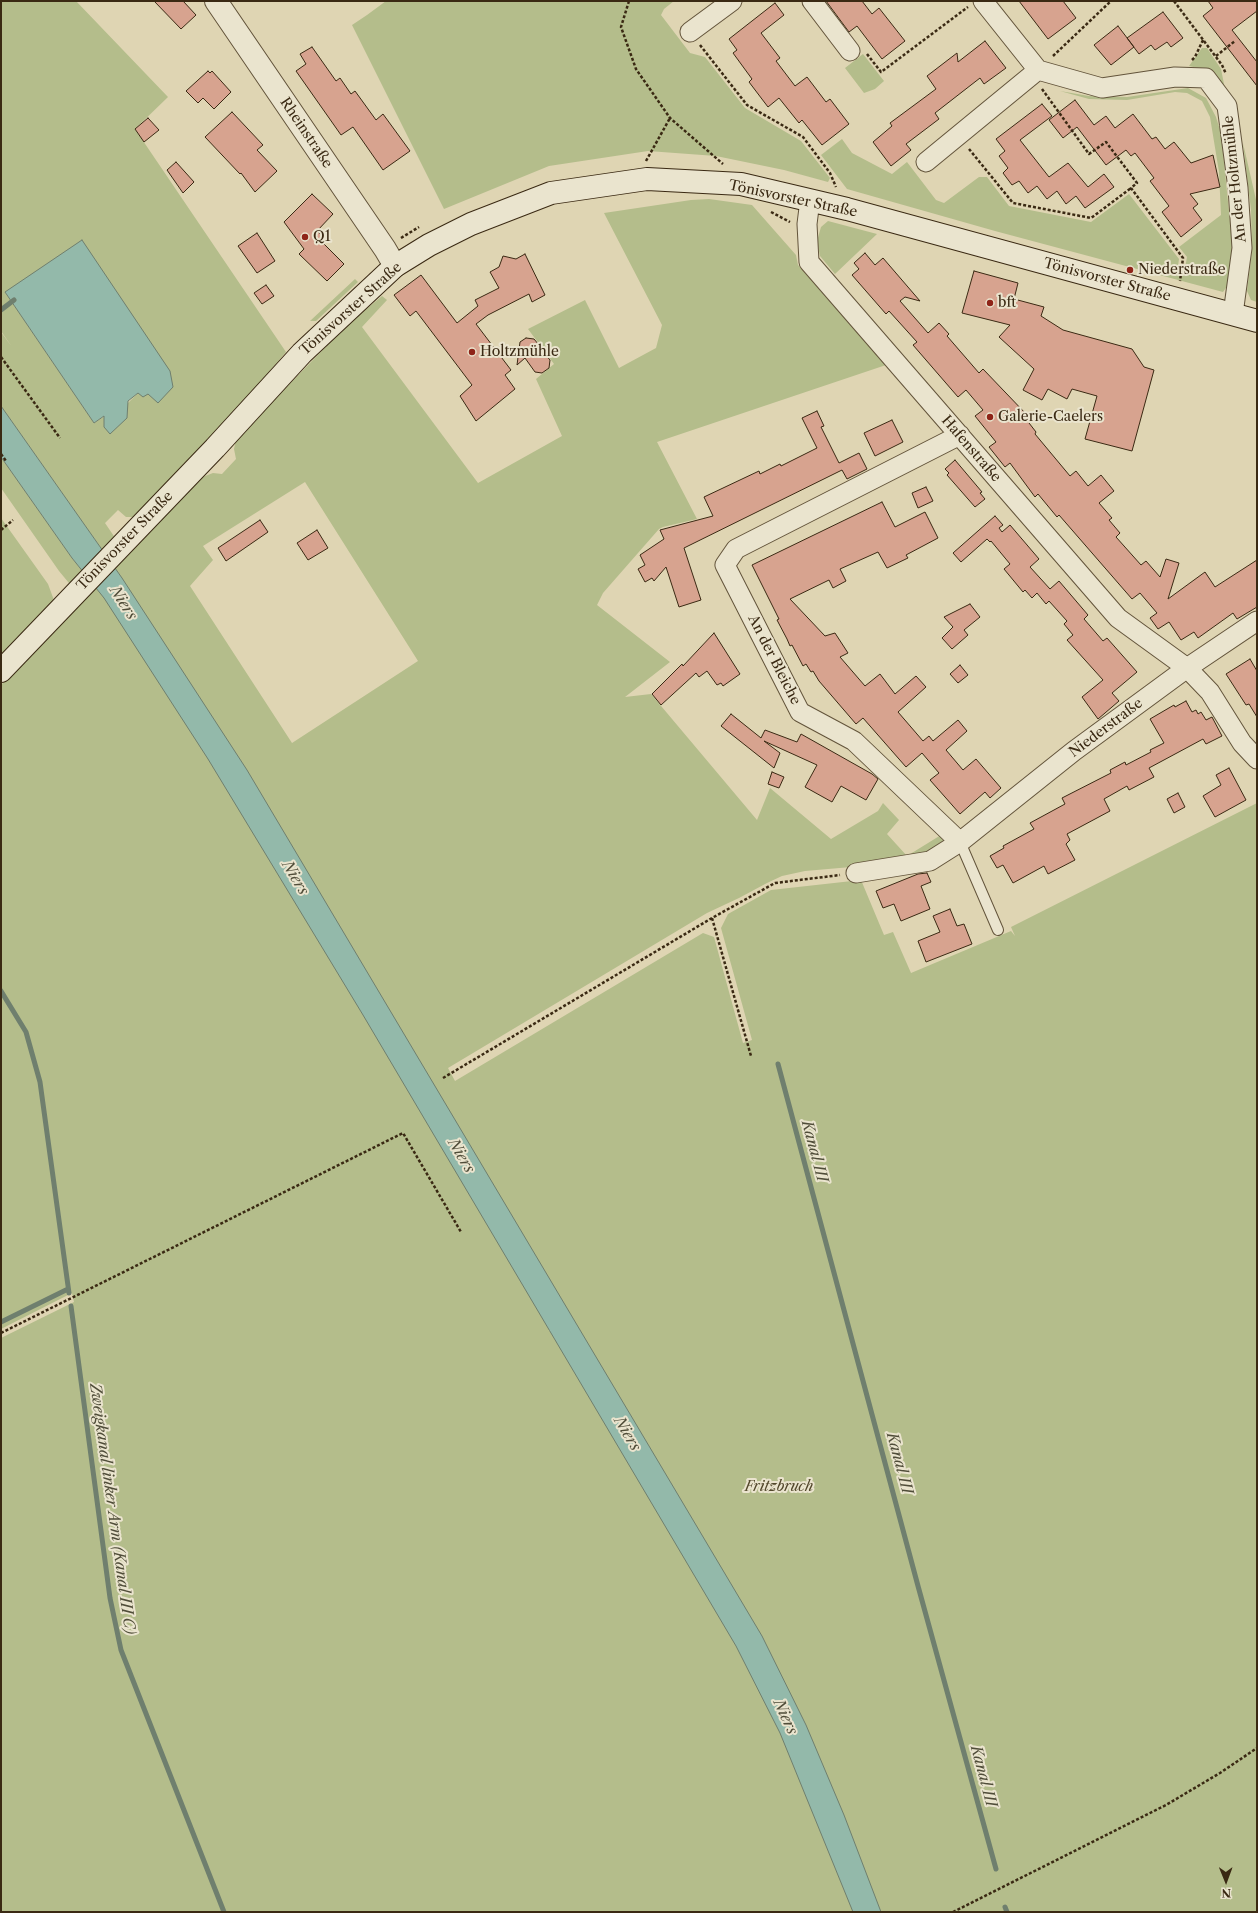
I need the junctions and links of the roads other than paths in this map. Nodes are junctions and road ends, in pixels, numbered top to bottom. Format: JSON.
{"nodes":[{"id":1,"x":216,"y":1,"type":"edge"},
{"id":2,"x":732,"y":1,"type":"edge"},
{"id":3,"x":812,"y":1,"type":"edge"},
{"id":4,"x":976,"y":3,"type":"edge"},
{"id":5,"x":690,"y":32,"type":"road end"},
{"id":6,"x":850,"y":51,"type":"road end"},
{"id":7,"x":1035,"y":73,"type":"junction"},
{"id":8,"x":926,"y":162,"type":"dead end"},
{"id":9,"x":810,"y":200,"type":"junction"},
{"id":10,"x":395,"y":266,"type":"junction"},
{"id":11,"x":1233,"y":314,"type":"junction"},
{"id":12,"x":1257,"y":321,"type":"edge"},
{"id":13,"x":960,"y":435,"type":"junction"},
{"id":14,"x":1257,"y":621,"type":"edge"},
{"id":15,"x":1187,"y":668,"type":"junction"},
{"id":16,"x":1,"y":671,"type":"edge"},
{"id":17,"x":1257,"y":759,"type":"edge"},
{"id":18,"x":960,"y":842,"type":"junction"},
{"id":19,"x":856,"y":873,"type":"road end"},
{"id":20,"x":998,"y":930,"type":"dead end"}],
"edges":[{"from":1,"to":10,"type":"main road","name":"Rheinstraße"},
{"from":2,"to":5,"type":"street"},
{"from":3,"to":6,"type":"street"},
{"from":4,"to":7,"type":"street"},
{"from":7,"to":8,"type":"street"},
{"from":7,"to":11,"type":"street","name":"An der Holtzmühle"},
{"from":9,"to":10,"type":"main road","name":"Tönisvorster Straße"},
{"from":9,"to":11,"type":"main road","name":"Tönisvorster Straße"},
{"from":9,"to":13,"type":"street","name":"Hafenstraße"},
{"from":10,"to":16,"type":"main road","name":"Tönisvorster Straße"},
{"from":11,"to":12,"type":"main road","name":"Tönisvorster Straße"},
{"from":13,"to":15,"type":"street","name":"Hafenstraße"},
{"from":13,"to":18,"type":"street","name":"An der Bleiche"},
{"from":14,"to":15,"type":"street","name":"Niederstraße"},
{"from":15,"to":17,"type":"street","name":"Hafenstraße"},
{"from":15,"to":18,"type":"street","name":"Niederstraße"},
{"from":18,"to":19,"type":"street"},
{"from":18,"to":20,"type":"lane"}]}
